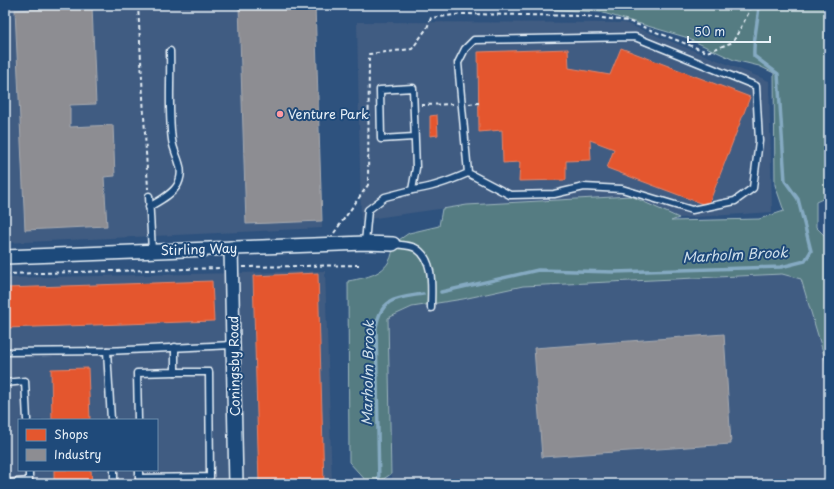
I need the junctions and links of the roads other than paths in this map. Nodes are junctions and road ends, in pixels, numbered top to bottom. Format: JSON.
{"nodes":[{"id":1,"x":170,"y":52,"type":"dead end"},
{"id":2,"x":414,"y":137,"type":"junction"},
{"id":3,"x":468,"y":173,"type":"junction"},
{"id":4,"x":412,"y":190,"type":"junction"},
{"id":5,"x":149,"y":196,"type":"road end"},
{"id":6,"x":149,"y":207,"type":"junction"},
{"id":7,"x":365,"y":243,"type":"junction"},
{"id":8,"x":393,"y":244,"type":"joint"},
{"id":9,"x":231,"y":248,"type":"junction"},
{"id":10,"x":152,"y":250,"type":"junction"},
{"id":11,"x":5,"y":257,"type":"edge"},
{"id":12,"x":431,"y":308,"type":"dead end"},
{"id":13,"x":233,"y":345,"type":"junction"},
{"id":14,"x":175,"y":347,"type":"junction"},
{"id":15,"x":107,"y":351,"type":"junction"},
{"id":16,"x":5,"y":352,"type":"edge"},
{"id":17,"x":175,"y":372,"type":"junction"},
{"id":18,"x":5,"y":383,"type":"edge"},
{"id":19,"x":27,"y":419,"type":"edge"},
{"id":20,"x":112,"y":419,"type":"edge"},
{"id":21,"x":138,"y":419,"type":"edge"},
{"id":22,"x":29,"y":471,"type":"edge"},
{"id":23,"x":114,"y":471,"type":"edge"},
{"id":24,"x":138,"y":471,"type":"edge"},
{"id":25,"x":178,"y":481,"type":"edge"},
{"id":26,"x":5,"y":483,"type":"edge"},
{"id":27,"x":114,"y":484,"type":"edge"},
{"id":28,"x":236,"y":484,"type":"edge"}],
"edges":[{"from":1,"to":6,"type":"lane"},
{"from":2,"to":2,"type":"lane"},
{"from":2,"to":4,"type":"lane"},
{"from":3,"to":3,"type":"lane"},
{"from":3,"to":4,"type":"lane"},
{"from":4,"to":7,"type":"lane"},
{"from":5,"to":6,"type":"lane"},
{"from":6,"to":10,"type":"lane"},
{"from":7,"to":8,"type":"street","name":"Stirling Way"},
{"from":7,"to":9,"type":"street","name":"Stirling Way"},
{"from":8,"to":12,"type":"lane"},
{"from":9,"to":10,"type":"street","name":"Stirling Way"},
{"from":9,"to":13,"type":"street","name":"Coningsby Road"},
{"from":10,"to":11,"type":"street","name":"Stirling Way"},
{"from":13,"to":14,"type":"lane"},
{"from":13,"to":28,"type":"street","name":"Coningsby Road"},
{"from":14,"to":15,"type":"lane"},
{"from":14,"to":17,"type":"lane"},
{"from":15,"to":16,"type":"lane"},
{"from":15,"to":20,"type":"lane"},
{"from":17,"to":21,"type":"lane"},
{"from":17,"to":25,"type":"lane"},
{"from":18,"to":19,"type":"lane"},
{"from":22,"to":26,"type":"lane"},
{"from":23,"to":27,"type":"lane"},
{"from":24,"to":25,"type":"lane"}]}
